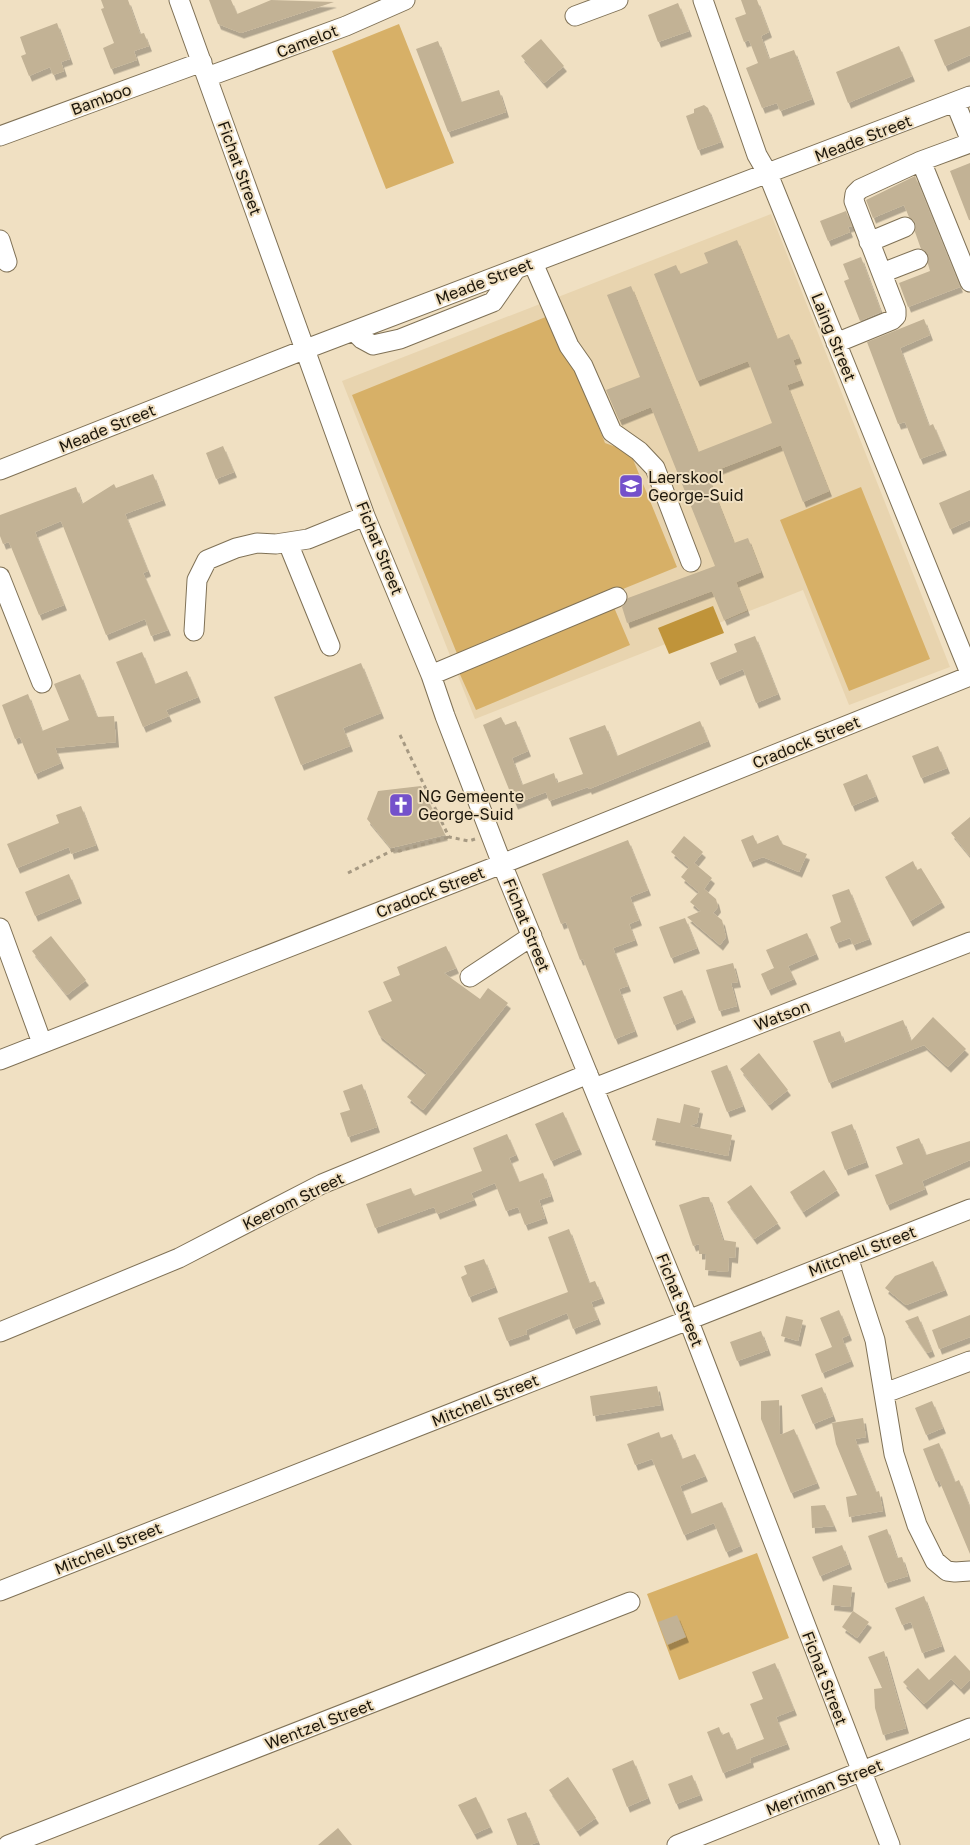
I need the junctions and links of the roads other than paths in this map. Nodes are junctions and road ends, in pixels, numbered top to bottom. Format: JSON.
{"nodes":[{"id":1,"x":179,"y":0,"type":"edge"},
{"id":2,"x":405,"y":0,"type":"edge"},
{"id":3,"x":618,"y":0,"type":"edge"},
{"id":4,"x":703,"y":0,"type":"edge"},
{"id":5,"x":575,"y":16,"type":"dead end"},
{"id":6,"x":204,"y":70,"type":"junction"},
{"id":7,"x":962,"y":99,"type":"edge"},
{"id":8,"x":0,"y":136,"type":"edge"},
{"id":9,"x":970,"y":139,"type":"edge"},
{"id":10,"x":970,"y":143,"type":"edge"},
{"id":11,"x":921,"y":162,"type":"junction"},
{"id":12,"x":768,"y":174,"type":"junction"},
{"id":13,"x":905,"y":227,"type":"dead end"},
{"id":14,"x":0,"y":240,"type":"edge"},
{"id":15,"x":869,"y":242,"type":"junction"},
{"id":16,"x":918,"y":259,"type":"dead end"},
{"id":17,"x":7,"y":262,"type":"dead end"},
{"id":18,"x":533,"y":263,"type":"junction"},
{"id":19,"x":882,"y":273,"type":"junction"},
{"id":20,"x":970,"y":282,"type":"edge"},
{"id":21,"x":836,"y":343,"type":"junction"},
{"id":22,"x":306,"y":349,"type":"junction"},
{"id":23,"x":0,"y":470,"type":"edge"},
{"id":24,"x":366,"y":516,"type":"junction"},
{"id":25,"x":288,"y":543,"type":"junction"},
{"id":26,"x":691,"y":562,"type":"dead end"},
{"id":27,"x":0,"y":577,"type":"edge"},
{"id":28,"x":616,"y":597,"type":"dead end"},
{"id":29,"x":194,"y":631,"type":"dead end"},
{"id":30,"x":330,"y":646,"type":"dead end"},
{"id":31,"x":431,"y":675,"type":"junction"},
{"id":32,"x":970,"y":675,"type":"edge"},
{"id":33,"x":42,"y":683,"type":"dead end"},
{"id":34,"x":502,"y":864,"type":"junction"},
{"id":35,"x":0,"y":928,"type":"edge"},
{"id":36,"x":532,"y":936,"type":"junction"},
{"id":37,"x":970,"y":942,"type":"edge"},
{"id":38,"x":470,"y":977,"type":"dead end"},
{"id":39,"x":42,"y":1043,"type":"junction"},
{"id":40,"x":0,"y":1060,"type":"edge"},
{"id":41,"x":591,"y":1081,"type":"junction"},
{"id":42,"x":970,"y":1209,"type":"edge"},
{"id":43,"x":848,"y":1257,"type":"junction"},
{"id":44,"x":688,"y":1319,"type":"junction"},
{"id":45,"x":0,"y":1332,"type":"edge"},
{"id":46,"x":970,"y":1361,"type":"edge"},
{"id":47,"x":885,"y":1393,"type":"junction"},
{"id":48,"x":970,"y":1571,"type":"edge"},
{"id":49,"x":0,"y":1591,"type":"edge"},
{"id":50,"x":630,"y":1602,"type":"dead end"},
{"id":51,"x":970,"y":1728,"type":"edge"},
{"id":52,"x":861,"y":1772,"type":"junction"},
{"id":53,"x":8,"y":1845,"type":"edge"},
{"id":54,"x":677,"y":1845,"type":"edge"},
{"id":55,"x":890,"y":1845,"type":"edge"}],
"edges":[{"from":1,"to":6,"type":"street","name":"Fichat Street"},
{"from":2,"to":6,"type":"street","name":"Camelot"},
{"from":3,"to":5,"type":"street"},
{"from":4,"to":12,"type":"street","name":"Laing Street"},
{"from":6,"to":8,"type":"street","name":"Bamboo"},
{"from":6,"to":22,"type":"street","name":"Fichat Street"},
{"from":7,"to":9,"type":"street"},
{"from":7,"to":12,"type":"street","name":"Meade Street"},
{"from":10,"to":11,"type":"street"},
{"from":11,"to":15,"type":"street"},
{"from":11,"to":20,"type":"street"},
{"from":12,"to":18,"type":"street","name":"Meade Street"},
{"from":12,"to":21,"type":"street","name":"Laing Street"},
{"from":13,"to":15,"type":"street"},
{"from":14,"to":17,"type":"street"},
{"from":15,"to":19,"type":"street"},
{"from":16,"to":19,"type":"street"},
{"from":18,"to":22,"type":"street","name":"Meade Street"},
{"from":18,"to":26,"type":"street"},
{"from":19,"to":21,"type":"street"},
{"from":21,"to":32,"type":"street","name":"Laing Street"},
{"from":22,"to":23,"type":"street","name":"Meade Street"},
{"from":22,"to":24,"type":"street","name":"Fichat Street"},
{"from":24,"to":25,"type":"street"},
{"from":24,"to":31,"type":"street","name":"Fichat Street"},
{"from":25,"to":29,"type":"street"},
{"from":25,"to":30,"type":"street"},
{"from":27,"to":33,"type":"street"},
{"from":28,"to":31,"type":"street"},
{"from":31,"to":34,"type":"street","name":"Fichat Street"},
{"from":32,"to":34,"type":"street","name":"Cradock Street"},
{"from":34,"to":36,"type":"street","name":"Fichat Street"},
{"from":34,"to":39,"type":"street","name":"Cradock Street"},
{"from":35,"to":39,"type":"street"},
{"from":36,"to":38,"type":"street"},
{"from":36,"to":41,"type":"street","name":"Fichat Street"},
{"from":37,"to":41,"type":"street","name":"Watson"},
{"from":39,"to":40,"type":"street","name":"Cradock Street"},
{"from":41,"to":44,"type":"street","name":"Fichat Street"},
{"from":41,"to":45,"type":"street","name":"Keerom Street"},
{"from":42,"to":43,"type":"street","name":"Mitchell Street"},
{"from":43,"to":44,"type":"street","name":"Mitchell Street"},
{"from":43,"to":47,"type":"street"},
{"from":44,"to":49,"type":"street","name":"Mitchell Street"},
{"from":44,"to":52,"type":"street","name":"Fichat Street"},
{"from":46,"to":47,"type":"street"},
{"from":47,"to":48,"type":"street"},
{"from":50,"to":53,"type":"street","name":"Wentzel Street"},
{"from":51,"to":52,"type":"street","name":"Merriman Street"},
{"from":52,"to":54,"type":"street","name":"Merriman Street"},
{"from":52,"to":55,"type":"street","name":"Fichat Street"}]}
